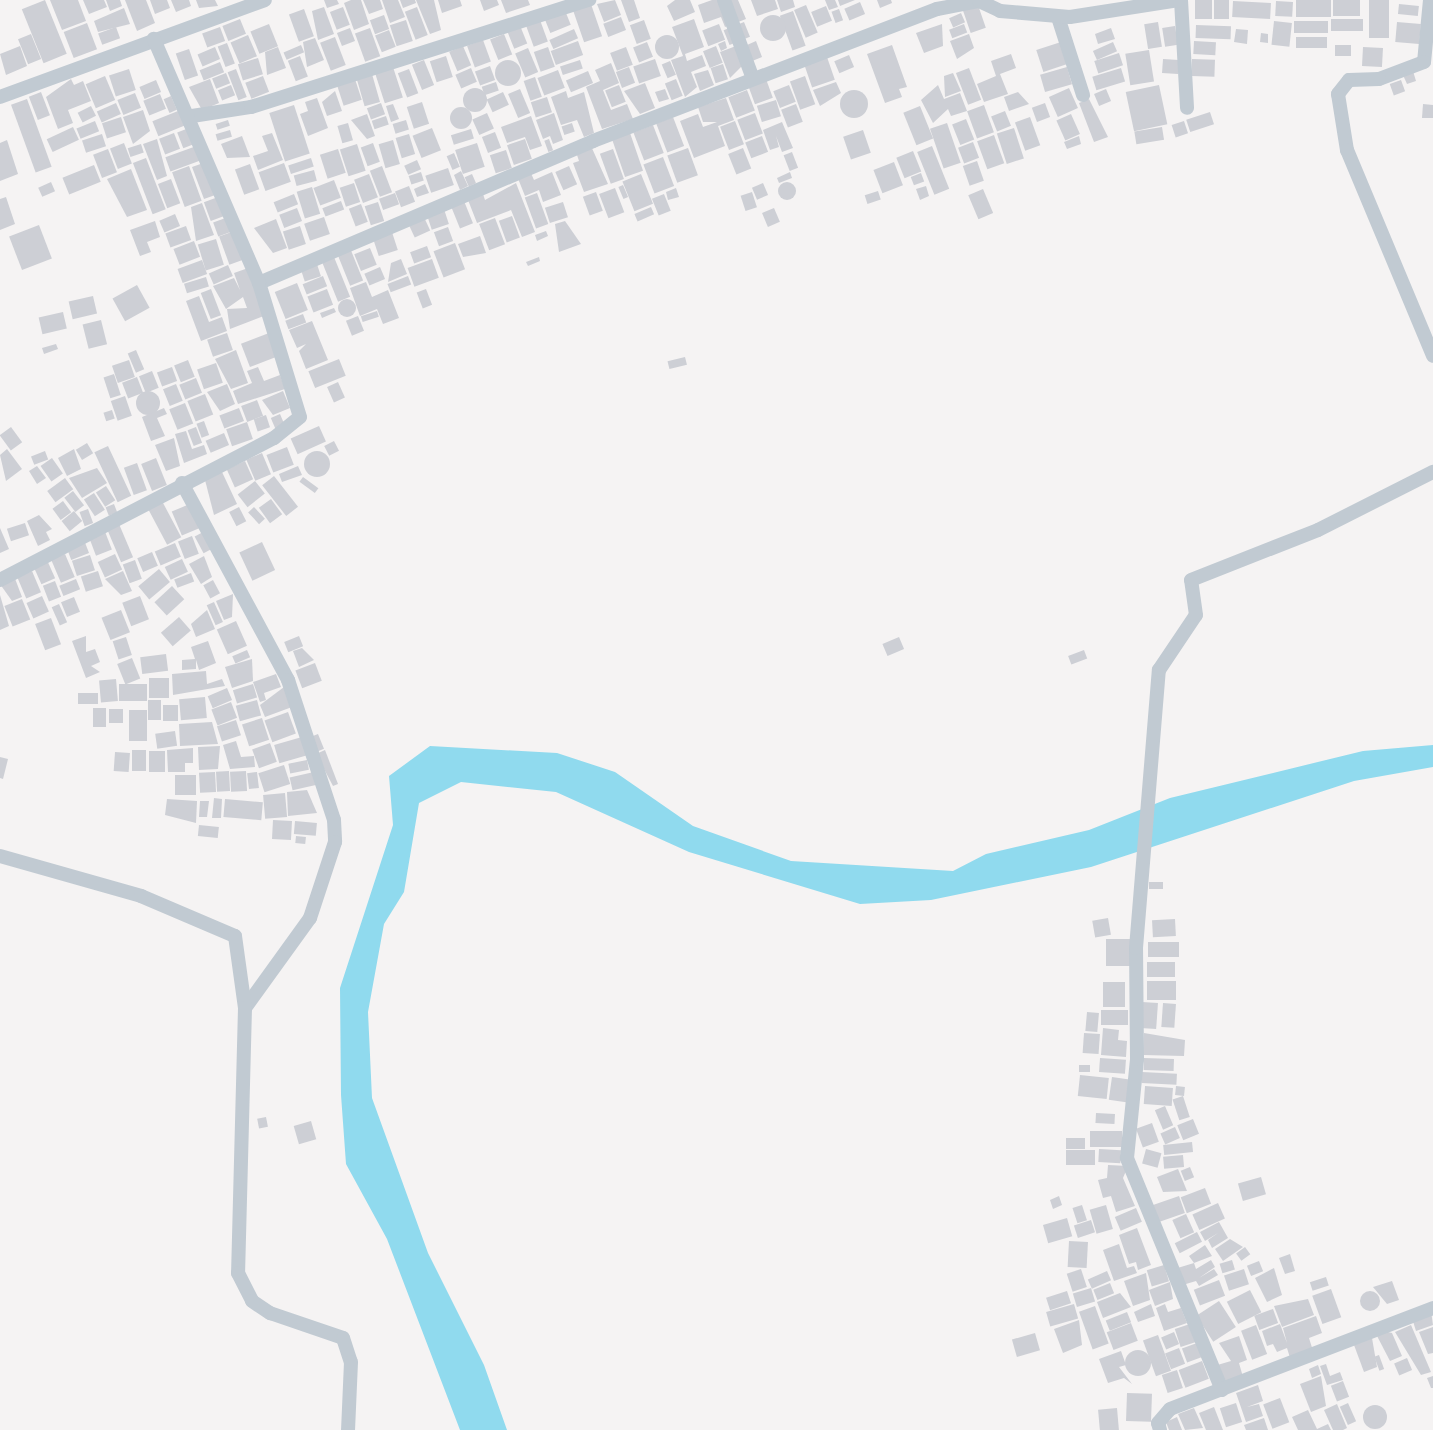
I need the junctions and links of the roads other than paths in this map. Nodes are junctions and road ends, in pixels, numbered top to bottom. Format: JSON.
{"nodes":[{"id":1,"x":265,"y":0,"type":"edge"},
{"id":2,"x":589,"y":0,"type":"edge"},
{"id":3,"x":724,"y":0,"type":"edge"},
{"id":4,"x":1180,"y":0,"type":"edge"},
{"id":5,"x":1430,"y":0,"type":"edge"},
{"id":6,"x":1058,"y":17,"type":"junction"},
{"id":7,"x":1430,"y":36,"type":"edge"},
{"id":8,"x":153,"y":39,"type":"junction"},
{"id":9,"x":753,"y":79,"type":"junction"},
{"id":10,"x":1083,"y":96,"type":"dead end"},
{"id":11,"x":0,"y":97,"type":"edge"},
{"id":12,"x":1187,"y":108,"type":"dead end"},
{"id":13,"x":191,"y":116,"type":"junction"},
{"id":14,"x":260,"y":283,"type":"junction"},
{"id":15,"x":1433,"y":356,"type":"edge"},
{"id":16,"x":1433,"y":472,"type":"edge"},
{"id":17,"x":182,"y":483,"type":"junction"},
{"id":18,"x":0,"y":580,"type":"edge"},
{"id":19,"x":0,"y":856,"type":"edge"},
{"id":20,"x":245,"y":1008,"type":"junction"},
{"id":21,"x":1433,"y":1308,"type":"edge"},
{"id":22,"x":1222,"y":1390,"type":"junction"},
{"id":23,"x":348,"y":1430,"type":"edge"},
{"id":24,"x":1160,"y":1430,"type":"edge"}],
"edges":[{"from":1,"to":8,"type":"street"},
{"from":2,"to":13,"type":"street"},
{"from":3,"to":9,"type":"street"},
{"from":4,"to":6,"type":"street"},
{"from":4,"to":12,"type":"street"},
{"from":5,"to":7,"type":"street"},
{"from":6,"to":9,"type":"street"},
{"from":6,"to":10,"type":"street"},
{"from":7,"to":15,"type":"street"},
{"from":8,"to":11,"type":"street"},
{"from":8,"to":13,"type":"street"},
{"from":9,"to":14,"type":"street"},
{"from":13,"to":14,"type":"street"},
{"from":14,"to":17,"type":"street"},
{"from":16,"to":22,"type":"street"},
{"from":17,"to":18,"type":"street"},
{"from":17,"to":20,"type":"street"},
{"from":19,"to":20,"type":"street"},
{"from":20,"to":23,"type":"street"},
{"from":21,"to":22,"type":"street"},
{"from":22,"to":24,"type":"street"}]}
